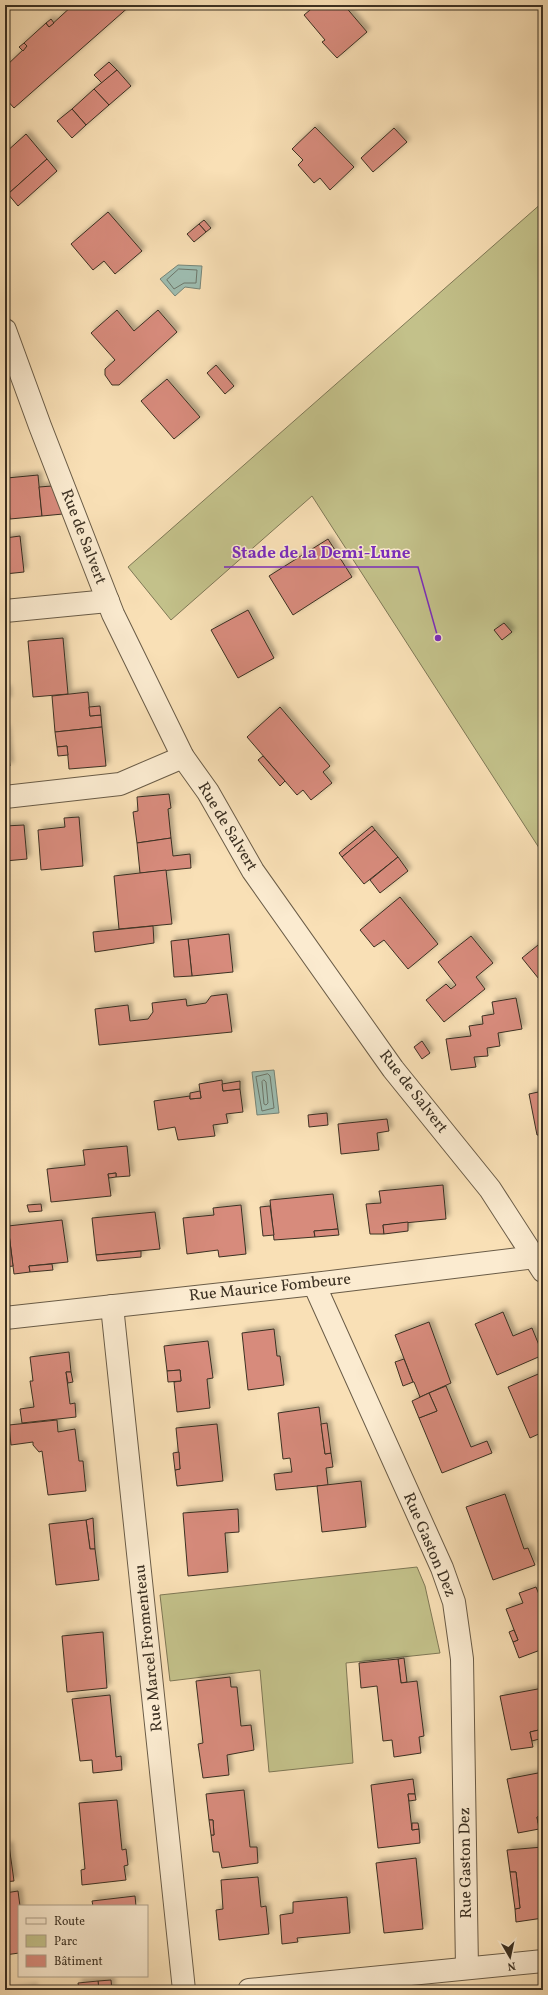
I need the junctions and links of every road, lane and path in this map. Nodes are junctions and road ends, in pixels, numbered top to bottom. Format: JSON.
{"nodes":[{"id":1,"x":5,"y":330,"type":"edge"},
{"id":2,"x":108,"y":601,"type":"junction"},
{"id":3,"x":5,"y":611,"type":"edge"},
{"id":4,"x":183,"y":757,"type":"junction"},
{"id":5,"x":5,"y":797,"type":"edge"},
{"id":6,"x":539,"y":1264,"type":"edge"},
{"id":7,"x":314,"y":1284,"type":"junction"},
{"id":8,"x":112,"y":1306,"type":"junction"},
{"id":9,"x":5,"y":1318,"type":"edge"},
{"id":10,"x":543,"y":1961,"type":"edge"},
{"id":11,"x":468,"y":1968,"type":"junction"},
{"id":12,"x":184,"y":1990,"type":"edge"},
{"id":13,"x":249,"y":1990,"type":"edge"}],
"edges":[{"from":1,"to":2,"type":"street","name":"Rue de Salvert"},
{"from":2,"to":3,"type":"street"},
{"from":2,"to":4,"type":"street","name":"Rue de Salvert"},
{"from":4,"to":5,"type":"street"},
{"from":4,"to":6,"type":"street","name":"Rue de Salvert"},
{"from":6,"to":7,"type":"street","name":"Rue Maurice Fombeure"},
{"from":7,"to":8,"type":"street","name":"Rue Maurice Fombeure"},
{"from":7,"to":11,"type":"street","name":"Rue Gaston Dez"},
{"from":8,"to":9,"type":"street","name":"Rue Maurice Fombeure"},
{"from":8,"to":12,"type":"street","name":"Rue Marcel Fromenteau"},
{"from":10,"to":11,"type":"street"},
{"from":11,"to":13,"type":"street"}]}
